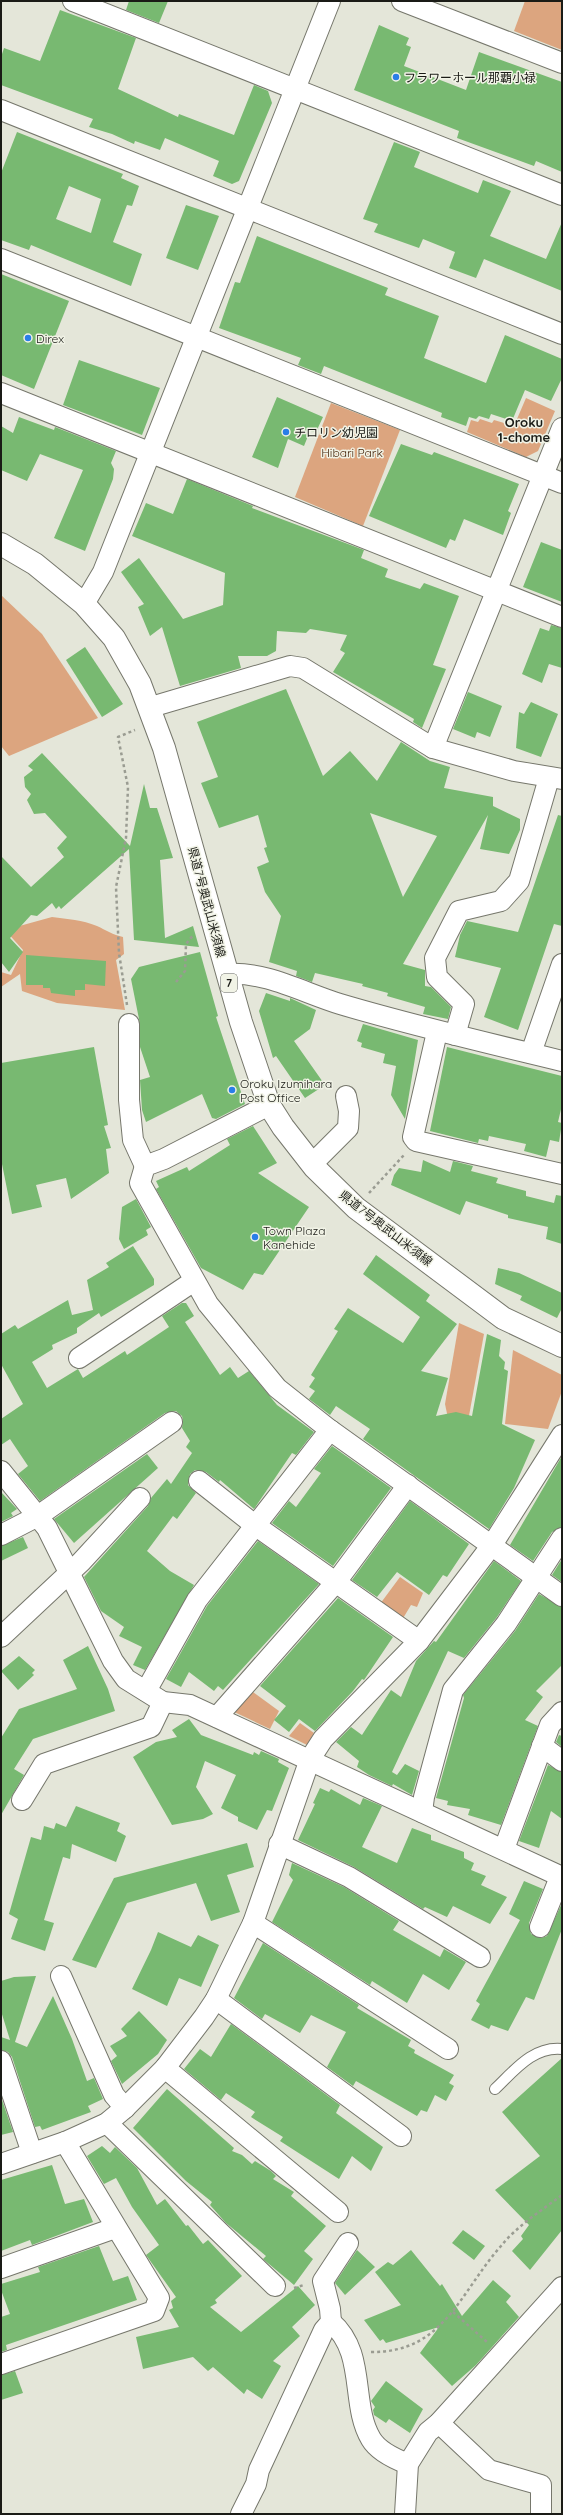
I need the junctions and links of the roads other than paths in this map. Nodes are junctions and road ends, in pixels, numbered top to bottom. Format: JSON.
{"nodes":[{"id":1,"x":73,"y":1,"type":"edge"},
{"id":2,"x":330,"y":1,"type":"edge"},
{"id":3,"x":402,"y":1,"type":"edge"},
{"id":4,"x":562,"y":63,"type":"edge"},
{"id":5,"x":295,"y":90,"type":"junction"},
{"id":6,"x":1,"y":110,"type":"edge"},
{"id":7,"x":562,"y":195,"type":"edge"},
{"id":8,"x":247,"y":208,"type":"junction"},
{"id":9,"x":1,"y":259,"type":"edge"},
{"id":10,"x":562,"y":334,"type":"edge"},
{"id":11,"x":196,"y":338,"type":"junction"},
{"id":12,"x":1,"y":393,"type":"edge"},
{"id":13,"x":562,"y":428,"type":"edge"},
{"id":14,"x":150,"y":452,"type":"junction"},
{"id":15,"x":543,"y":475,"type":"junction"},
{"id":16,"x":562,"y":483,"type":"edge"},
{"id":17,"x":1,"y":544,"type":"edge"},
{"id":18,"x":496,"y":592,"type":"junction"},
{"id":19,"x":84,"y":604,"type":"junction"},
{"id":20,"x":562,"y":617,"type":"edge"},
{"id":21,"x":153,"y":714,"type":"junction"},
{"id":22,"x":433,"y":748,"type":"junction"},
{"id":23,"x":556,"y":778,"type":"edge"},
{"id":24,"x":562,"y":964,"type":"edge"},
{"id":25,"x":226,"y":974,"type":"junction"},
{"id":26,"x":129,"y":1024,"type":"road end"},
{"id":27,"x":446,"y":1034,"type":"junction"},
{"id":28,"x":531,"y":1053,"type":"junction"},
{"id":29,"x":562,"y":1061,"type":"edge"},
{"id":30,"x":346,"y":1096,"type":"dead end"},
{"id":31,"x":269,"y":1105,"type":"junction"},
{"id":32,"x":312,"y":1164,"type":"junction"},
{"id":33,"x":145,"y":1166,"type":"junction"},
{"id":34,"x":562,"y":1174,"type":"edge"},
{"id":35,"x":194,"y":1281,"type":"junction"},
{"id":36,"x":562,"y":1346,"type":"edge"},
{"id":37,"x":79,"y":1358,"type":"dead end"},
{"id":38,"x":172,"y":1422,"type":"dead end"},
{"id":39,"x":330,"y":1430,"type":"junction"},
{"id":40,"x":562,"y":1435,"type":"edge"},
{"id":41,"x":1,"y":1471,"type":"edge"},
{"id":42,"x":199,"y":1481,"type":"dead end"},
{"id":43,"x":408,"y":1485,"type":"junction"},
{"id":44,"x":140,"y":1498,"type":"dead end"},
{"id":45,"x":38,"y":1516,"type":"junction"},
{"id":46,"x":256,"y":1526,"type":"junction"},
{"id":47,"x":1,"y":1535,"type":"edge"},
{"id":48,"x":562,"y":1538,"type":"edge"},
{"id":49,"x":492,"y":1545,"type":"junction"},
{"id":50,"x":69,"y":1574,"type":"junction"},
{"id":51,"x":536,"y":1577,"type":"junction"},
{"id":52,"x":336,"y":1582,"type":"junction"},
{"id":53,"x":562,"y":1596,"type":"edge"},
{"id":54,"x":1,"y":1637,"type":"edge"},
{"id":55,"x":419,"y":1641,"type":"junction"},
{"id":56,"x":146,"y":1691,"type":"junction"},
{"id":57,"x":163,"y":1702,"type":"junction"},
{"id":58,"x":562,"y":1712,"type":"edge"},
{"id":59,"x":217,"y":1717,"type":"junction"},
{"id":60,"x":542,"y":1746,"type":"junction"},
{"id":61,"x":310,"y":1760,"type":"junction"},
{"id":62,"x":562,"y":1761,"type":"edge"},
{"id":63,"x":22,"y":1800,"type":"dead end"},
{"id":64,"x":422,"y":1812,"type":"junction"},
{"id":65,"x":279,"y":1844,"type":"junction"},
{"id":66,"x":504,"y":1849,"type":"junction"},
{"id":67,"x":561,"y":1877,"type":"edge"},
{"id":68,"x":253,"y":1923,"type":"junction"},
{"id":69,"x":540,"y":1927,"type":"dead end"},
{"id":70,"x":480,"y":1957,"type":"dead end"},
{"id":71,"x":61,"y":1976,"type":"dead end"},
{"id":72,"x":216,"y":1999,"type":"junction"},
{"id":73,"x":448,"y":2049,"type":"dead end"},
{"id":74,"x":562,"y":2049,"type":"edge"},
{"id":75,"x":1,"y":2061,"type":"edge"},
{"id":76,"x":165,"y":2068,"type":"junction"},
{"id":77,"x":495,"y":2089,"type":"dead end"},
{"id":78,"x":125,"y":2108,"type":"junction"},
{"id":79,"x":106,"y":2123,"type":"junction"},
{"id":80,"x":401,"y":2136,"type":"dead end"},
{"id":81,"x":65,"y":2142,"type":"junction"},
{"id":82,"x":32,"y":2153,"type":"junction"},
{"id":83,"x":1,"y":2164,"type":"edge"},
{"id":84,"x":338,"y":2212,"type":"dead end"},
{"id":85,"x":115,"y":2228,"type":"junction"},
{"id":86,"x":348,"y":2243,"type":"dead end"},
{"id":87,"x":1,"y":2268,"type":"edge"},
{"id":88,"x":562,"y":2287,"type":"edge"},
{"id":89,"x":282,"y":2288,"type":"road end"},
{"id":90,"x":331,"y":2322,"type":"junction"},
{"id":91,"x":1,"y":2364,"type":"edge"},
{"id":92,"x":439,"y":2423,"type":"junction"},
{"id":93,"x":408,"y":2464,"type":"junction"},
{"id":94,"x":241,"y":2514,"type":"edge"},
{"id":95,"x":405,"y":2514,"type":"edge"},
{"id":96,"x":542,"y":2514,"type":"edge"}],
"edges":[{"from":1,"to":5,"type":"street"},
{"from":2,"to":5,"type":"street"},
{"from":3,"to":4,"type":"street"},
{"from":5,"to":7,"type":"street"},
{"from":5,"to":8,"type":"street"},
{"from":6,"to":8,"type":"street"},
{"from":8,"to":10,"type":"street"},
{"from":8,"to":11,"type":"street"},
{"from":9,"to":11,"type":"street"},
{"from":11,"to":14,"type":"street"},
{"from":11,"to":15,"type":"street"},
{"from":12,"to":14,"type":"street"},
{"from":13,"to":15,"type":"street"},
{"from":14,"to":18,"type":"street"},
{"from":14,"to":19,"type":"street"},
{"from":15,"to":16,"type":"street"},
{"from":15,"to":18,"type":"street"},
{"from":17,"to":19,"type":"main road","name":"県道7号奥武山米須線","number":"7"},
{"from":18,"to":20,"type":"street"},
{"from":18,"to":22,"type":"street"},
{"from":19,"to":21,"type":"main road","name":"県道7号奥武山米須線","number":"7"},
{"from":21,"to":22,"type":"street"},
{"from":21,"to":25,"type":"main road","name":"県道7号奥武山米須線","number":"7"},
{"from":22,"to":23,"type":"street"},
{"from":23,"to":27,"type":"street"},
{"from":24,"to":28,"type":"street"},
{"from":25,"to":27,"type":"street"},
{"from":25,"to":31,"type":"main road","name":"県道7号奥武山米須線","number":"7"},
{"from":26,"to":33,"type":"street"},
{"from":27,"to":28,"type":"street"},
{"from":27,"to":34,"type":"street"},
{"from":28,"to":29,"type":"street"},
{"from":30,"to":32,"type":"street"},
{"from":31,"to":32,"type":"main road","name":"県道7号奥武山米須線","number":"7"},
{"from":31,"to":33,"type":"street"},
{"from":32,"to":36,"type":"main road","name":"県道7号奥武山米須線","number":"7"},
{"from":33,"to":35,"type":"street"},
{"from":35,"to":37,"type":"street"},
{"from":35,"to":39,"type":"street"},
{"from":38,"to":45,"type":"street"},
{"from":39,"to":43,"type":"street"},
{"from":39,"to":46,"type":"street"},
{"from":40,"to":49,"type":"street"},
{"from":41,"to":45,"type":"street"},
{"from":42,"to":46,"type":"street"},
{"from":43,"to":49,"type":"street"},
{"from":43,"to":52,"type":"street"},
{"from":44,"to":50,"type":"street"},
{"from":45,"to":47,"type":"street"},
{"from":45,"to":50,"type":"street"},
{"from":46,"to":52,"type":"street"},
{"from":46,"to":56,"type":"street"},
{"from":48,"to":51,"type":"street"},
{"from":49,"to":51,"type":"street"},
{"from":49,"to":55,"type":"street"},
{"from":50,"to":54,"type":"street"},
{"from":50,"to":56,"type":"street"},
{"from":51,"to":53,"type":"street"},
{"from":51,"to":64,"type":"street"},
{"from":52,"to":55,"type":"street"},
{"from":52,"to":59,"type":"street"},
{"from":55,"to":61,"type":"street"},
{"from":56,"to":57,"type":"street"},
{"from":57,"to":59,"type":"street"},
{"from":57,"to":63,"type":"street"},
{"from":58,"to":60,"type":"street"},
{"from":59,"to":61,"type":"street"},
{"from":60,"to":62,"type":"street"},
{"from":60,"to":66,"type":"street"},
{"from":61,"to":64,"type":"street"},
{"from":61,"to":65,"type":"street"},
{"from":64,"to":66,"type":"street"},
{"from":65,"to":68,"type":"street"},
{"from":65,"to":70,"type":"street"},
{"from":66,"to":67,"type":"street"},
{"from":67,"to":69,"type":"street"},
{"from":68,"to":72,"type":"street"},
{"from":68,"to":73,"type":"street"},
{"from":71,"to":78,"type":"street"},
{"from":72,"to":76,"type":"street"},
{"from":72,"to":80,"type":"street"},
{"from":74,"to":77,"type":"lane"},
{"from":75,"to":82,"type":"street"},
{"from":76,"to":78,"type":"street"},
{"from":76,"to":84,"type":"street"},
{"from":78,"to":79,"type":"street"},
{"from":79,"to":81,"type":"street"},
{"from":79,"to":89,"type":"street"},
{"from":81,"to":82,"type":"street"},
{"from":81,"to":85,"type":"street"},
{"from":82,"to":83,"type":"street"},
{"from":85,"to":87,"type":"street"},
{"from":85,"to":91,"type":"street"},
{"from":86,"to":90,"type":"street"},
{"from":88,"to":92,"type":"street"},
{"from":90,"to":93,"type":"street"},
{"from":90,"to":94,"type":"street"},
{"from":92,"to":93,"type":"street"},
{"from":92,"to":96,"type":"street"},
{"from":93,"to":95,"type":"street"}]}
